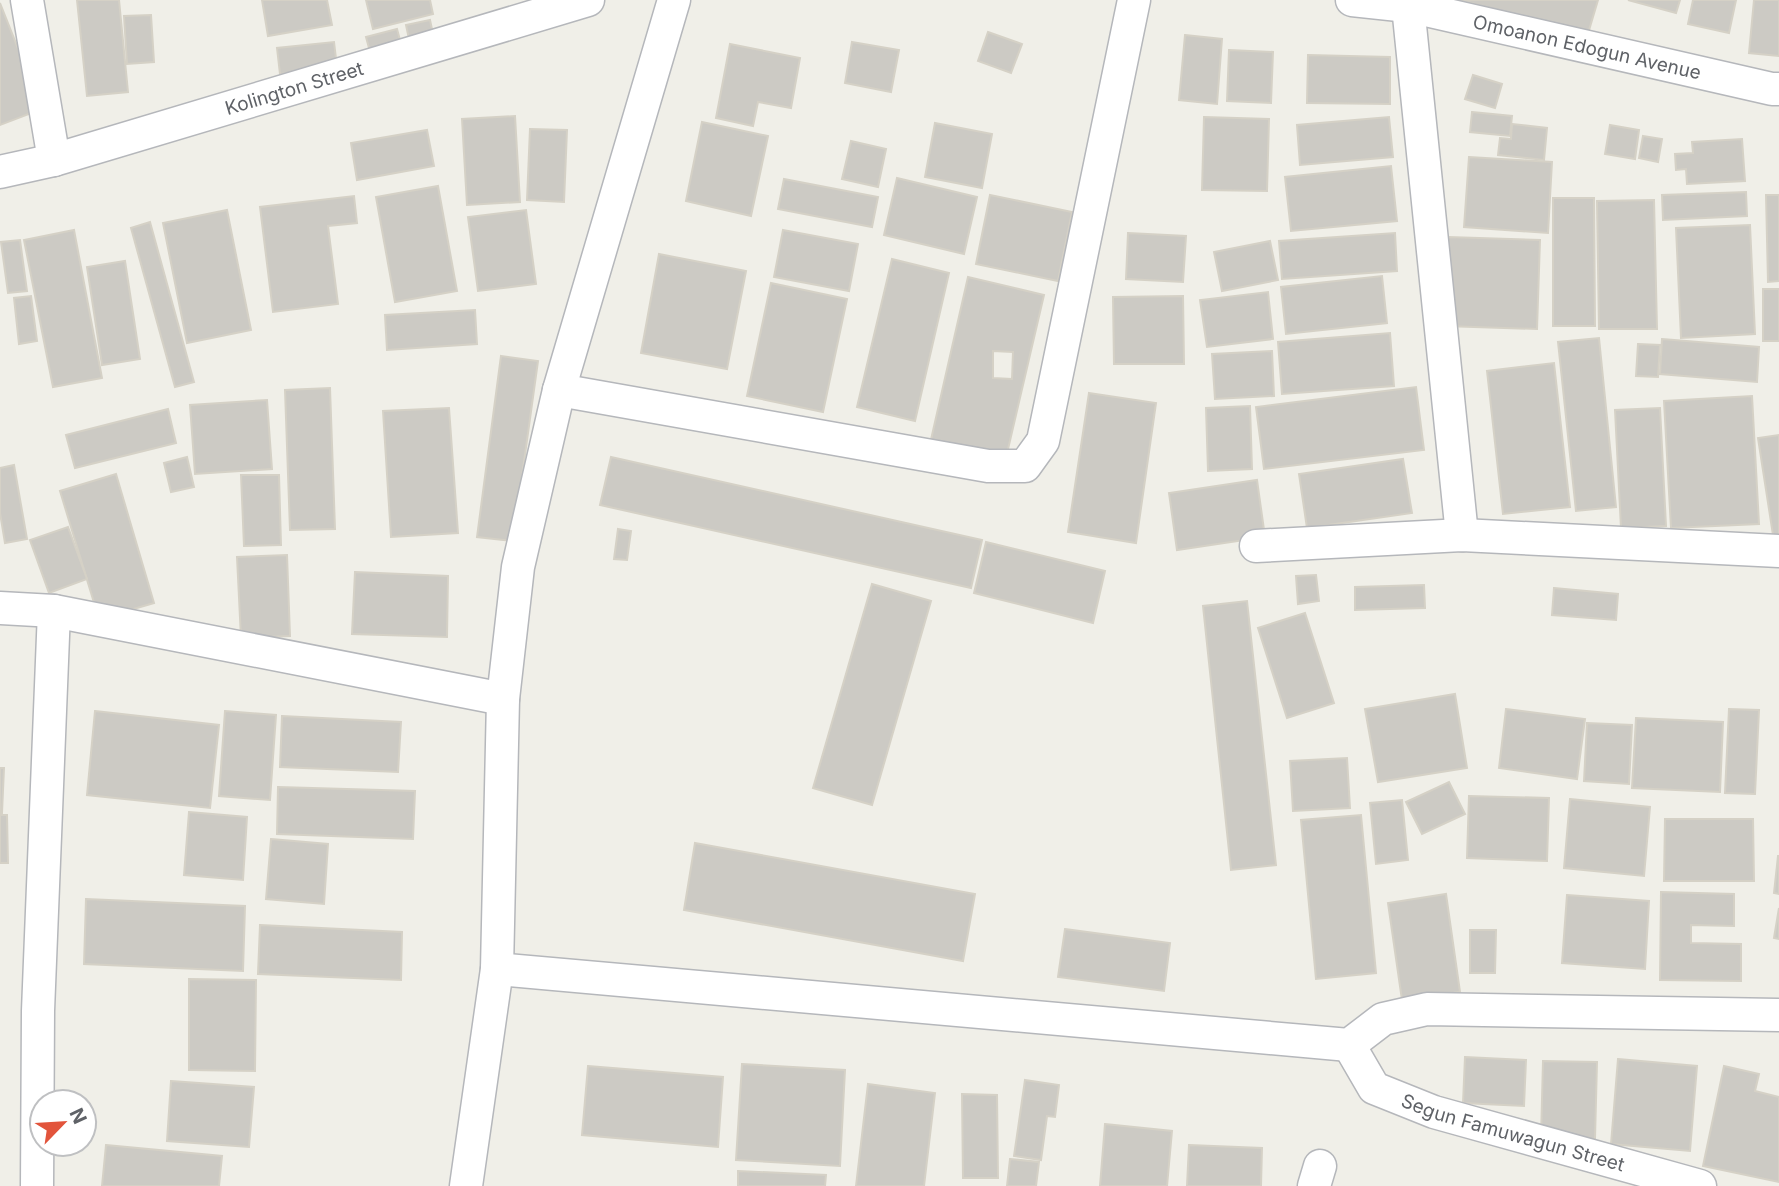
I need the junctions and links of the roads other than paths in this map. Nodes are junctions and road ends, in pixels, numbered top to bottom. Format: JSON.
{"nodes":[{"id":1,"x":27,"y":0,"type":"edge"},
{"id":2,"x":588,"y":0,"type":"edge"},
{"id":3,"x":674,"y":0,"type":"edge"},
{"id":4,"x":1133,"y":0,"type":"edge"},
{"id":5,"x":1352,"y":0,"type":"edge"},
{"id":6,"x":1408,"y":6,"type":"junction"},
{"id":7,"x":1779,"y":89,"type":"edge"},
{"id":8,"x":54,"y":160,"type":"junction"},
{"id":9,"x":0,"y":172,"type":"edge"},
{"id":10,"x":559,"y":390,"type":"junction"},
{"id":11,"x":1462,"y":536,"type":"junction"},
{"id":12,"x":1256,"y":546,"type":"dead end"},
{"id":13,"x":1779,"y":551,"type":"edge"},
{"id":14,"x":0,"y":608,"type":"edge"},
{"id":15,"x":54,"y":611,"type":"junction"},
{"id":16,"x":503,"y":699,"type":"junction"},
{"id":17,"x":497,"y":969,"type":"junction"},
{"id":18,"x":1779,"y":1015,"type":"edge"},
{"id":19,"x":1349,"y":1045,"type":"junction"},
{"id":20,"x":37,"y":1186,"type":"edge"},
{"id":21,"x":466,"y":1186,"type":"edge"},
{"id":22,"x":1700,"y":1186,"type":"edge"}],
"edges":[{"from":1,"to":8,"type":"street"},
{"from":2,"to":8,"type":"street","name":"Kolington Street"},
{"from":3,"to":10,"type":"street"},
{"from":4,"to":10,"type":"street"},
{"from":5,"to":6,"type":"street","name":"Omoanon Edogun Avenue"},
{"from":6,"to":7,"type":"street","name":"Omoanon Edogun Avenue"},
{"from":6,"to":11,"type":"street"},
{"from":8,"to":9,"type":"street","name":"Kolington Street"},
{"from":10,"to":16,"type":"street"},
{"from":11,"to":12,"type":"street"},
{"from":11,"to":13,"type":"street"},
{"from":14,"to":15,"type":"street"},
{"from":15,"to":16,"type":"street"},
{"from":15,"to":20,"type":"street"},
{"from":16,"to":17,"type":"street"},
{"from":17,"to":19,"type":"street"},
{"from":17,"to":21,"type":"street"},
{"from":18,"to":19,"type":"street"},
{"from":19,"to":22,"type":"street","name":"Segun Famuwagun Street"}]}
